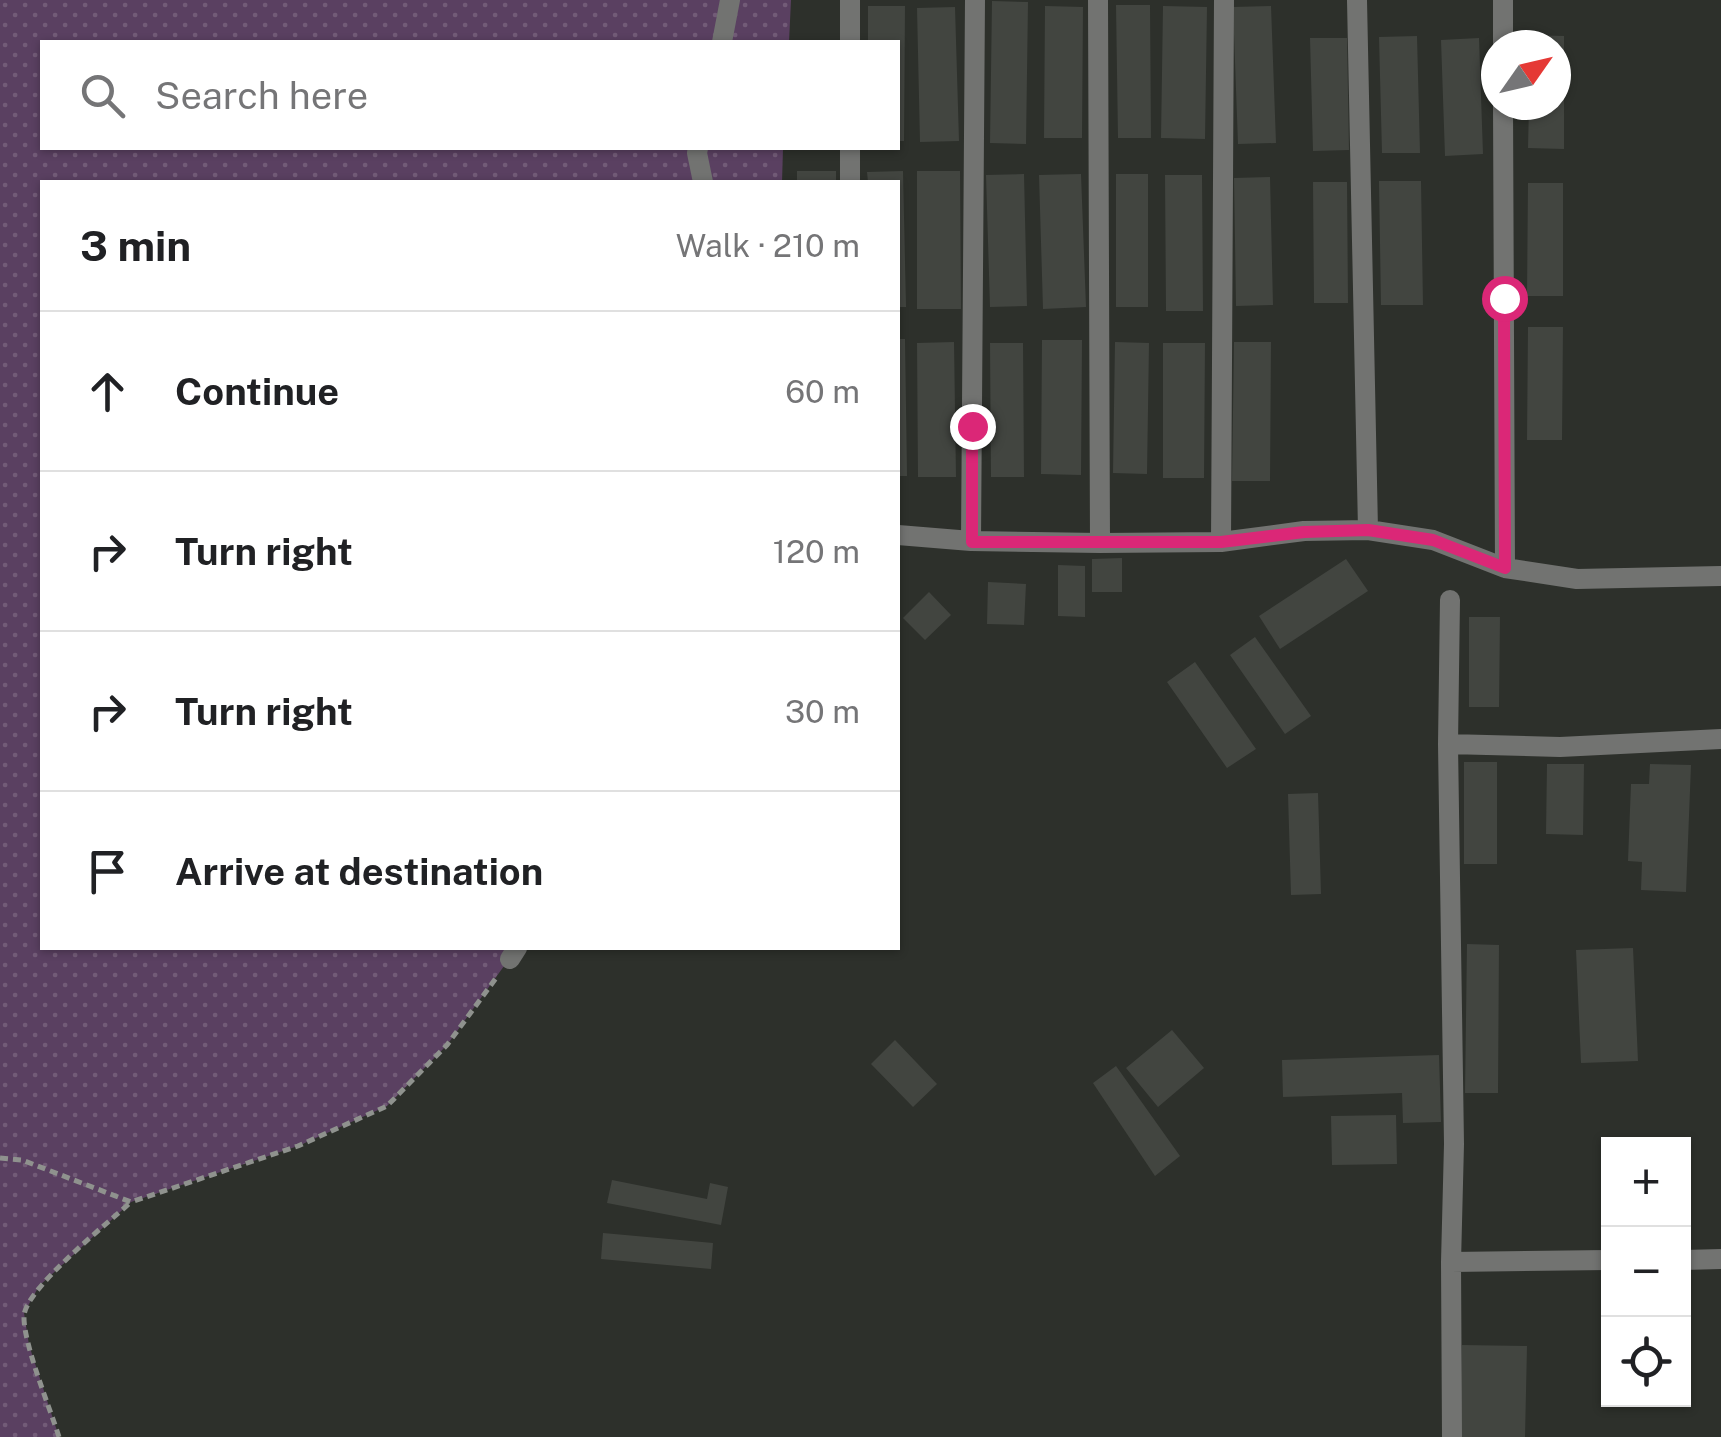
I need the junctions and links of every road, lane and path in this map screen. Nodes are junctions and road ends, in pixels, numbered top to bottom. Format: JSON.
{"nodes":[{"id":1,"x":730,"y":0,"type":"edge"},
{"id":2,"x":850,"y":0,"type":"edge"},
{"id":3,"x":975,"y":0,"type":"edge"},
{"id":4,"x":1098,"y":0,"type":"edge"},
{"id":5,"x":1224,"y":0,"type":"edge"},
{"id":6,"x":1357,"y":0,"type":"edge"},
{"id":7,"x":1503,"y":0,"type":"edge"},
{"id":8,"x":1503,"y":30,"type":"edge"},
{"id":9,"x":722,"y":40,"type":"edge"},
{"id":10,"x":850,"y":40,"type":"edge"},
{"id":11,"x":1504,"y":120,"type":"edge"},
{"id":12,"x":697,"y":150,"type":"edge"},
{"id":13,"x":850,"y":150,"type":"edge"},
{"id":14,"x":703,"y":180,"type":"edge"},
{"id":15,"x":850,"y":180,"type":"edge"},
{"id":16,"x":1368,"y":530,"type":"junction"},
{"id":17,"x":900,"y":535,"type":"edge"},
{"id":18,"x":972,"y":542,"type":"junction"},
{"id":19,"x":1221,"y":542,"type":"junction"},
{"id":20,"x":1100,"y":543,"type":"junction"},
{"id":21,"x":1505,"y":568,"type":"junction"},
{"id":22,"x":1721,"y":576,"type":"edge"},
{"id":23,"x":1450,"y":600,"type":"dead end"},
{"id":24,"x":1721,"y":739,"type":"edge"},
{"id":25,"x":1448,"y":744,"type":"junction"},
{"id":26,"x":513,"y":953,"type":"edge"},
{"id":27,"x":0,"y":1158,"type":"edge"},
{"id":28,"x":131,"y":1202,"type":"junction"},
{"id":29,"x":1721,"y":1259,"type":"edge"},
{"id":30,"x":1601,"y":1260,"type":"edge"},
{"id":31,"x":1691,"y":1260,"type":"edge"},
{"id":32,"x":1451,"y":1262,"type":"junction"},
{"id":33,"x":59,"y":1437,"type":"edge"},
{"id":34,"x":1452,"y":1437,"type":"edge"}],
"edges":[{"from":1,"to":9,"type":"street"},
{"from":2,"to":10,"type":"street"},
{"from":3,"to":18,"type":"street"},
{"from":4,"to":20,"type":"street"},
{"from":5,"to":19,"type":"street"},
{"from":6,"to":16,"type":"street"},
{"from":7,"to":8,"type":"street"},
{"from":11,"to":21,"type":"street"},
{"from":12,"to":14,"type":"street"},
{"from":13,"to":15,"type":"street"},
{"from":16,"to":19,"type":"street"},
{"from":16,"to":21,"type":"street"},
{"from":17,"to":18,"type":"street"},
{"from":18,"to":20,"type":"street"},
{"from":19,"to":20,"type":"street"},
{"from":21,"to":22,"type":"street"},
{"from":23,"to":25,"type":"street"},
{"from":24,"to":25,"type":"street"},
{"from":25,"to":32,"type":"street"},
{"from":26,"to":28,"type":"path"},
{"from":27,"to":28,"type":"path"},
{"from":28,"to":33,"type":"path"},
{"from":29,"to":31,"type":"street"},
{"from":30,"to":32,"type":"street"},
{"from":32,"to":34,"type":"street"}]}
